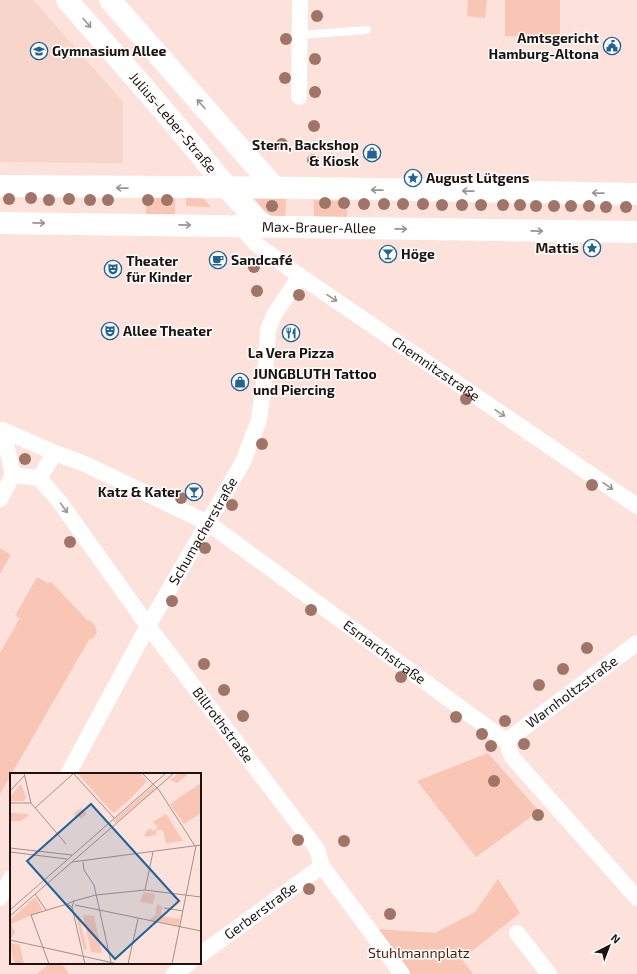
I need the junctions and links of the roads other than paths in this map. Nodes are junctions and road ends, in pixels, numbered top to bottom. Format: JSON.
{"nodes":[{"id":1,"x":67,"y":0,"type":"edge"},
{"id":2,"x":110,"y":0,"type":"edge"},
{"id":3,"x":300,"y":0,"type":"edge"},
{"id":4,"x":368,"y":30,"type":"dead end"},
{"id":5,"x":299,"y":35,"type":"junction"},
{"id":6,"x":299,"y":97,"type":"dead end"},
{"id":7,"x":0,"y":186,"type":"edge"},
{"id":8,"x":228,"y":188,"type":"junction"},
{"id":9,"x":275,"y":188,"type":"junction"},
{"id":10,"x":637,"y":194,"type":"edge"},
{"id":11,"x":0,"y":223,"type":"edge"},
{"id":12,"x":240,"y":226,"type":"junction"},
{"id":13,"x":265,"y":226,"type":"junction"},
{"id":14,"x":637,"y":232,"type":"edge"},
{"id":15,"x":300,"y":276,"type":"junction"},
{"id":16,"x":1,"y":430,"type":"edge"},
{"id":17,"x":56,"y":453,"type":"junction"},
{"id":18,"x":13,"y":475,"type":"junction"},
{"id":19,"x":39,"y":478,"type":"junction"},
{"id":20,"x":0,"y":499,"type":"edge"},
{"id":21,"x":637,"y":506,"type":"edge"},
{"id":22,"x":208,"y":523,"type":"junction"},
{"id":23,"x":148,"y":626,"type":"junction"},
{"id":24,"x":637,"y":643,"type":"edge"},
{"id":25,"x":506,"y":741,"type":"junction"},
{"id":26,"x":69,"y":773,"type":"edge"},
{"id":27,"x":322,"y":866,"type":"junction"},
{"id":28,"x":10,"y":880,"type":"edge"},
{"id":29,"x":0,"y":898,"type":"edge"},
{"id":30,"x":637,"y":898,"type":"edge"},
{"id":31,"x":517,"y":933,"type":"dead end"},
{"id":32,"x":201,"y":954,"type":"edge"},
{"id":33,"x":188,"y":964,"type":"edge"},
{"id":34,"x":174,"y":974,"type":"edge"},
{"id":35,"x":402,"y":974,"type":"edge"},
{"id":36,"x":549,"y":974,"type":"edge"}],
"edges":[{"from":1,"to":8,"type":"main road","name":"Julius-Leber-Straße","one_way":true},
{"from":9,"to":2,"type":"main road","one_way":true},
{"from":3,"to":5,"type":"street"},
{"from":4,"to":5,"type":"lane"},
{"from":5,"to":6,"type":"street"},
{"from":8,"to":7,"type":"main road","one_way":true},
{"from":8,"to":9,"type":"main road"},
{"from":8,"to":13,"type":"main road","name":"Julius-Leber-Straße"},
{"from":10,"to":9,"type":"main road","one_way":true},
{"from":11,"to":12,"type":"main road","name":"Max-Brauer-Allee","one_way":true},
{"from":12,"to":13,"type":"main road","name":"Max-Brauer-Allee"},
{"from":12,"to":15,"type":"street","name":"Chemnitzstraße"},
{"from":13,"to":14,"type":"main road","name":"Max-Brauer-Allee","one_way":true},
{"from":15,"to":21,"type":"street","name":"Chemnitzstraße","one_way":true},
{"from":15,"to":22,"type":"street","name":"Schumacherstraße"},
{"from":16,"to":17,"type":"street","name":"Esmarchstraße"},
{"from":16,"to":18,"type":"street"},
{"from":17,"to":19,"type":"street"},
{"from":17,"to":22,"type":"street","name":"Esmarchstraße"},
{"from":18,"to":19,"type":"street"},
{"from":18,"to":20,"type":"street"},
{"from":19,"to":23,"type":"street","name":"Billrothstraße","one_way":true},
{"from":22,"to":23,"type":"street","name":"Schumacherstraße"},
{"from":22,"to":25,"type":"street","name":"Esmarchstraße"},
{"from":23,"to":26,"type":"street","name":"Schumacherstraße"},
{"from":23,"to":27,"type":"street","name":"Billrothstraße"},
{"from":24,"to":25,"type":"street","name":"Warnholtzstraße"},
{"from":25,"to":30,"type":"street"},
{"from":27,"to":32,"type":"street","name":"Gerberstraße"},
{"from":27,"to":35,"type":"street","name":"Billrothstraße"},
{"from":28,"to":29,"type":"street"},
{"from":31,"to":36,"type":"street"},
{"from":33,"to":34,"type":"street"}]}
